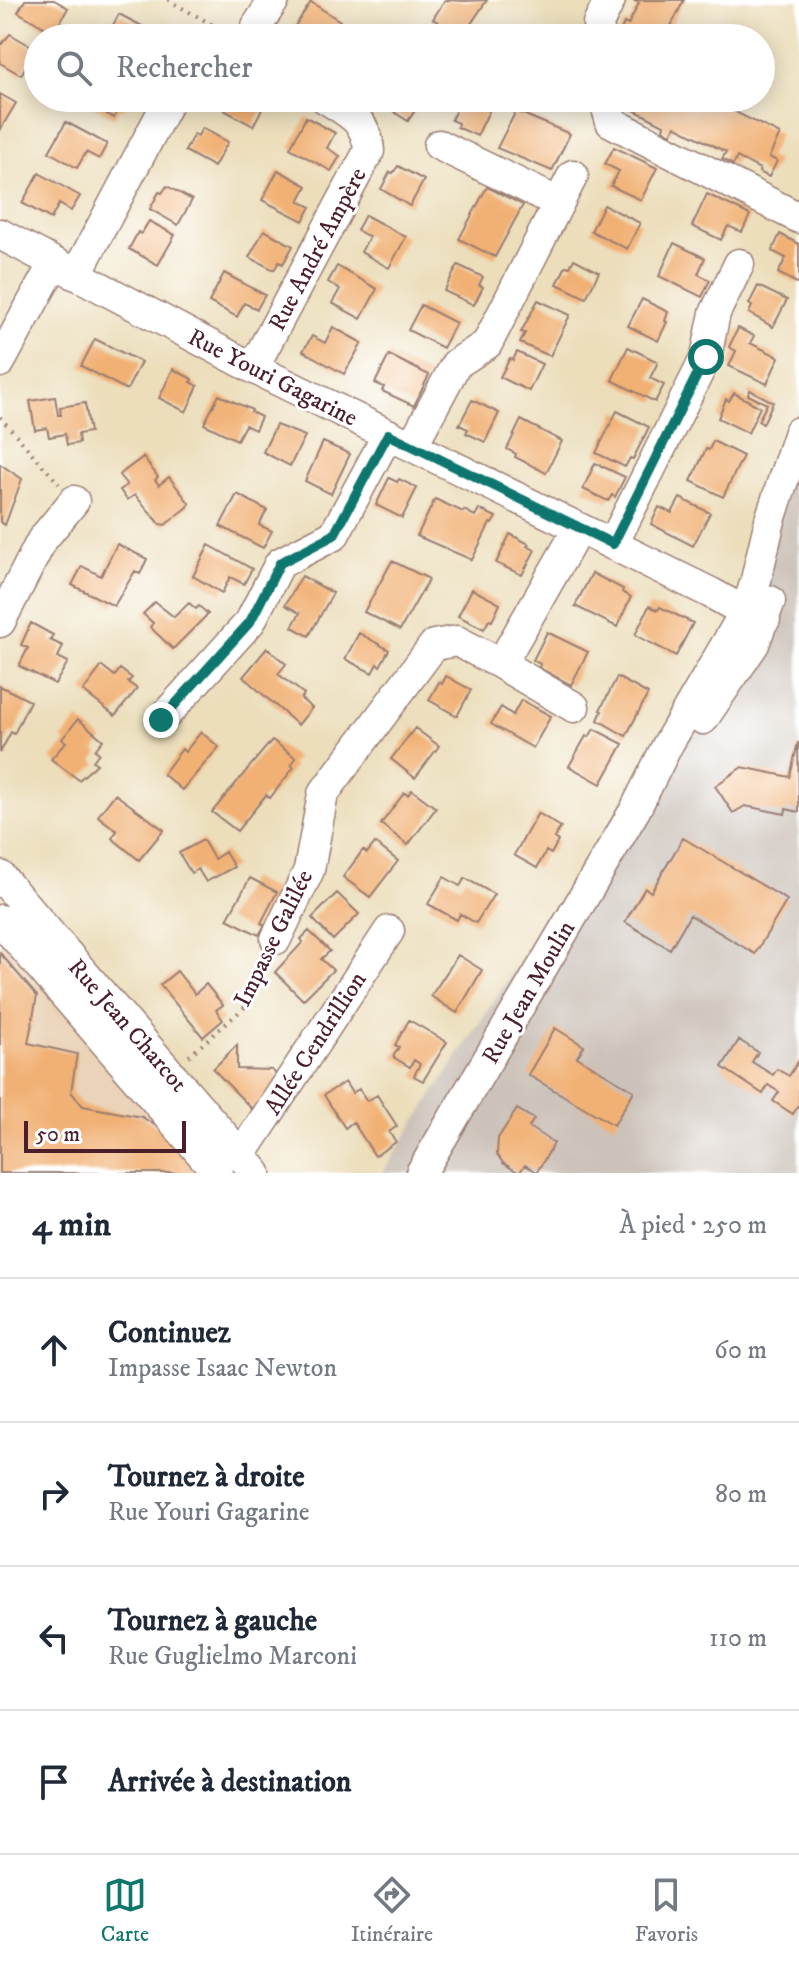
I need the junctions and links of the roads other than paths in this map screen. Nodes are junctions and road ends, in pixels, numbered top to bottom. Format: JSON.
{"nodes":[{"id":1,"x":274,"y":0,"type":"edge"},
{"id":2,"x":610,"y":0,"type":"edge"},
{"id":3,"x":258,"y":24,"type":"edge"},
{"id":4,"x":598,"y":24,"type":"edge"},
{"id":5,"x":161,"y":112,"type":"edge"},
{"id":6,"x":344,"y":112,"type":"edge"},
{"id":7,"x":608,"y":112,"type":"edge"},
{"id":8,"x":439,"y":145,"type":"dead end"},
{"id":9,"x":573,"y":175,"type":"dead end"},
{"id":10,"x":559,"y":203,"type":"junction"},
{"id":11,"x":799,"y":218,"type":"edge"},
{"id":12,"x":0,"y":234,"type":"edge"},
{"id":13,"x":739,"y":264,"type":"dead end"},
{"id":14,"x":65,"y":269,"type":"junction"},
{"id":15,"x":0,"y":362,"type":"edge"},
{"id":16,"x":253,"y":368,"type":"junction"},
{"id":17,"x":799,"y":432,"type":"edge"},
{"id":18,"x":400,"y":440,"type":"junction"},
{"id":19,"x":799,"y":445,"type":"edge"},
{"id":20,"x":74,"y":501,"type":"road end"},
{"id":21,"x":579,"y":528,"type":"junction"},
{"id":22,"x":613,"y":544,"type":"junction"},
{"id":23,"x":755,"y":615,"type":"junction"},
{"id":24,"x":0,"y":622,"type":"edge"},
{"id":25,"x":501,"y":664,"type":"junction"},
{"id":26,"x":574,"y":707,"type":"dead end"},
{"id":27,"x":161,"y":720,"type":"dead end"},
{"id":28,"x":0,"y":876,"type":"edge"},
{"id":29,"x":0,"y":920,"type":"edge"},
{"id":30,"x":389,"y":931,"type":"dead end"},
{"id":31,"x":276,"y":939,"type":"road end"},
{"id":32,"x":239,"y":1167,"type":"edge"},
{"id":33,"x":421,"y":1173,"type":"edge"}],
"edges":[{"from":1,"to":3,"type":"street"},
{"from":2,"to":4,"type":"street"},
{"from":5,"to":14,"type":"street"},
{"from":6,"to":16,"type":"street","name":"Rue André Ampère"},
{"from":7,"to":11,"type":"street"},
{"from":8,"to":10,"type":"street"},
{"from":9,"to":10,"type":"street"},
{"from":10,"to":18,"type":"street"},
{"from":12,"to":14,"type":"street","name":"Rue Youri Gagarine"},
{"from":13,"to":22,"type":"street"},
{"from":14,"to":15,"type":"street"},
{"from":14,"to":16,"type":"street","name":"Rue Youri Gagarine"},
{"from":16,"to":18,"type":"street","name":"Rue Youri Gagarine"},
{"from":17,"to":23,"type":"street","name":"Rue Jean Moulin"},
{"from":18,"to":21,"type":"street","name":"Rue Youri Gagarine"},
{"from":18,"to":27,"type":"street"},
{"from":19,"to":23,"type":"street","name":"Rue Jean Moulin"},
{"from":20,"to":24,"type":"street"},
{"from":21,"to":22,"type":"street","name":"Rue Youri Gagarine"},
{"from":21,"to":25,"type":"street"},
{"from":22,"to":23,"type":"street","name":"Rue Youri Gagarine"},
{"from":23,"to":33,"type":"street","name":"Rue Jean Moulin"},
{"from":25,"to":26,"type":"street","name":"Impasse Galilée"},
{"from":25,"to":31,"type":"street","name":"Impasse Galilée"},
{"from":28,"to":32,"type":"street","name":"Rue Jean Charcot"},
{"from":29,"to":32,"type":"street"},
{"from":30,"to":32,"type":"street","name":"Allée Cendrillion"}]}
